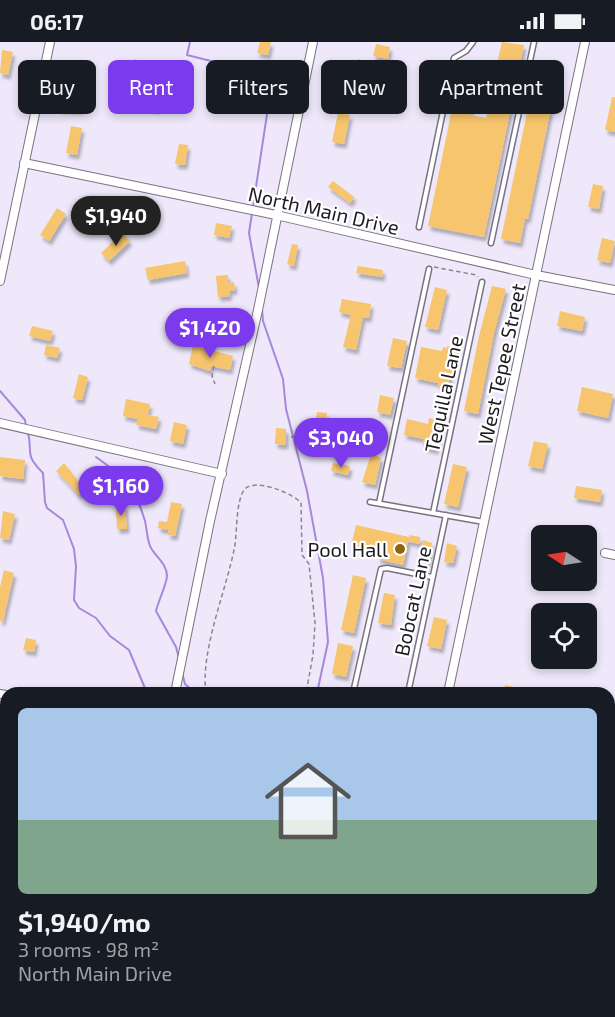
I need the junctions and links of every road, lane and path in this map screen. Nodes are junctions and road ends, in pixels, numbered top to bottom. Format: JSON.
{"nodes":[{"id":1,"x":50,"y":42,"type":"edge"},
{"id":2,"x":313,"y":42,"type":"edge"},
{"id":3,"x":473,"y":42,"type":"edge"},
{"id":4,"x":534,"y":42,"type":"edge"},
{"id":5,"x":585,"y":42,"type":"edge"},
{"id":6,"x":24,"y":163,"type":"junction"},
{"id":7,"x":276,"y":215,"type":"junction"},
{"id":8,"x":419,"y":227,"type":"dead end"},
{"id":9,"x":491,"y":243,"type":"dead end"},
{"id":10,"x":429,"y":269,"type":"joint"},
{"id":11,"x":536,"y":275,"type":"junction"},
{"id":12,"x":0,"y":281,"type":"edge"},
{"id":13,"x":482,"y":282,"type":"joint"},
{"id":14,"x":615,"y":290,"type":"edge"},
{"id":15,"x":214,"y":366,"type":"dead end"},
{"id":16,"x":214,"y":384,"type":"dead end"},
{"id":17,"x":0,"y":423,"type":"edge"},
{"id":18,"x":295,"y":436,"type":"dead end"},
{"id":19,"x":291,"y":437,"type":"dead end"},
{"id":20,"x":222,"y":474,"type":"junction"},
{"id":21,"x":370,"y":502,"type":"dead end"},
{"id":22,"x":379,"y":503,"type":"junction"},
{"id":23,"x":433,"y":513,"type":"junction"},
{"id":24,"x":446,"y":515,"type":"junction"},
{"id":25,"x":485,"y":522,"type":"junction"},
{"id":26,"x":605,"y":553,"type":"dead end"},
{"id":27,"x":615,"y":555,"type":"edge"},
{"id":28,"x":432,"y":577,"type":"junction"},
{"id":29,"x":176,"y":687,"type":"edge"},
{"id":30,"x":206,"y":687,"type":"edge"},
{"id":31,"x":307,"y":687,"type":"edge"},
{"id":32,"x":354,"y":687,"type":"edge"},
{"id":33,"x":409,"y":687,"type":"edge"},
{"id":34,"x":449,"y":687,"type":"edge"}],
"edges":[{"from":1,"to":6,"type":"street"},
{"from":2,"to":7,"type":"street"},
{"from":3,"to":8,"type":"lane"},
{"from":4,"to":9,"type":"lane"},
{"from":5,"to":11,"type":"street","name":"West Tepee Street"},
{"from":6,"to":7,"type":"street","name":"North Main Drive"},
{"from":6,"to":12,"type":"street"},
{"from":7,"to":11,"type":"street","name":"North Main Drive"},
{"from":7,"to":20,"type":"street"},
{"from":10,"to":13,"type":"path"},
{"from":10,"to":22,"type":"lane"},
{"from":11,"to":14,"type":"street","name":"North Main Drive"},
{"from":11,"to":25,"type":"street","name":"West Tepee Street"},
{"from":13,"to":23,"type":"lane","name":"Tequilla Lane"},
{"from":15,"to":16,"type":"path"},
{"from":17,"to":20,"type":"street"},
{"from":18,"to":19,"type":"path"},
{"from":20,"to":29,"type":"street"},
{"from":21,"to":22,"type":"lane"},
{"from":22,"to":23,"type":"lane"},
{"from":23,"to":24,"type":"lane"},
{"from":24,"to":25,"type":"lane"},
{"from":24,"to":28,"type":"lane","name":"Bobcat Lane"},
{"from":25,"to":34,"type":"street","name":"West Tepee Street"},
{"from":26,"to":27,"type":"street"},
{"from":28,"to":32,"type":"lane"},
{"from":28,"to":33,"type":"lane","name":"Bobcat Lane"},
{"from":30,"to":31,"type":"path"}]}
